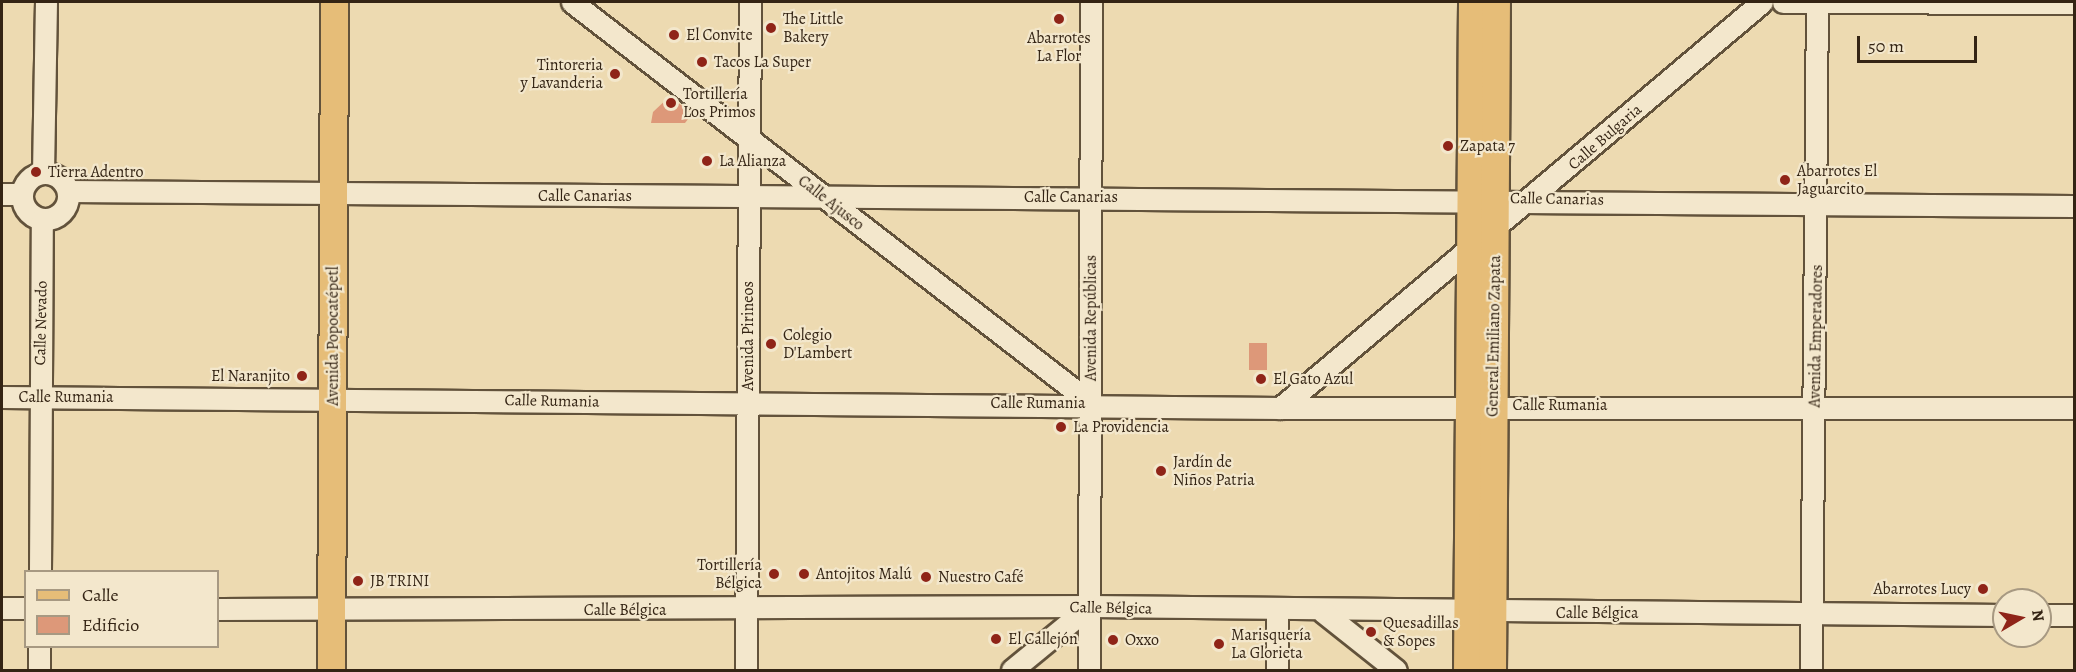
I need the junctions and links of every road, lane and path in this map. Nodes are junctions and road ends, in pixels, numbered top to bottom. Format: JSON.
{"nodes":[{"id":1,"x":46,"y":2,"type":"edge"},
{"id":2,"x":334,"y":2,"type":"edge"},
{"id":3,"x":572,"y":2,"type":"edge"},
{"id":4,"x":750,"y":2,"type":"edge"},
{"id":5,"x":1091,"y":2,"type":"edge"},
{"id":6,"x":1472,"y":2,"type":"edge"},
{"id":7,"x":1496,"y":2,"type":"edge"},
{"id":8,"x":1762,"y":2,"type":"edge"},
{"id":9,"x":1783,"y":2,"type":"edge"},
{"id":10,"x":1816,"y":2,"type":"edge"},
{"id":11,"x":2074,"y":3,"type":"edge"},
{"id":12,"x":749,"y":139,"type":"junction"},
{"id":13,"x":43,"y":173,"type":"junction"},
{"id":14,"x":68,"y":191,"type":"junction"},
{"id":15,"x":12,"y":194,"type":"edge"},
{"id":16,"x":333,"y":194,"type":"junction"},
{"id":17,"x":748,"y":197,"type":"junction"},
{"id":18,"x":1092,"y":197,"type":"junction"},
{"id":19,"x":824,"y":198,"type":"junction"},
{"id":20,"x":1484,"y":198,"type":"junction"},
{"id":21,"x":1533,"y":199,"type":"junction"},
{"id":22,"x":1818,"y":200,"type":"junction"},
{"id":23,"x":2074,"y":206,"type":"edge"},
{"id":24,"x":42,"y":219,"type":"junction"},
{"id":25,"x":1495,"y":231,"type":"junction"},
{"id":26,"x":1471,"y":252,"type":"junction"},
{"id":27,"x":2,"y":397,"type":"edge"},
{"id":28,"x":41,"y":397,"type":"junction"},
{"id":29,"x":332,"y":399,"type":"junction"},
{"id":30,"x":747,"y":403,"type":"junction"},
{"id":31,"x":1091,"y":403,"type":"junction"},
{"id":32,"x":1815,"y":404,"type":"junction"},
{"id":33,"x":1482,"y":406,"type":"junction"},
{"id":34,"x":1280,"y":408,"type":"junction"},
{"id":35,"x":2074,"y":408,"type":"edge"},
{"id":36,"x":40,"y":570,"type":"edge"},
{"id":37,"x":1090,"y":606,"type":"junction"},
{"id":38,"x":2,"y":608,"type":"edge"},
{"id":39,"x":24,"y":608,"type":"edge"},
{"id":40,"x":219,"y":609,"type":"edge"},
{"id":41,"x":332,"y":609,"type":"junction"},
{"id":42,"x":747,"y":611,"type":"junction"},
{"id":43,"x":1277,"y":612,"type":"junction"},
{"id":44,"x":1323,"y":612,"type":"junction"},
{"id":45,"x":1480,"y":613,"type":"junction"},
{"id":46,"x":1810,"y":614,"type":"junction"},
{"id":47,"x":1992,"y":615,"type":"edge"},
{"id":48,"x":2052,"y":615,"type":"edge"},
{"id":49,"x":2074,"y":615,"type":"edge"},
{"id":50,"x":39,"y":648,"type":"edge"},
{"id":51,"x":39,"y":670,"type":"edge"},
{"id":52,"x":331,"y":670,"type":"edge"},
{"id":53,"x":746,"y":670,"type":"edge"},
{"id":54,"x":1012,"y":670,"type":"edge"},
{"id":55,"x":1089,"y":670,"type":"edge"},
{"id":56,"x":1277,"y":670,"type":"edge"},
{"id":57,"x":1396,"y":670,"type":"edge"},
{"id":58,"x":1467,"y":670,"type":"edge"},
{"id":59,"x":1492,"y":670,"type":"edge"},
{"id":60,"x":1811,"y":670,"type":"edge"}],
"edges":[{"from":1,"to":13,"type":"street"},
{"from":2,"to":16,"type":"main road","name":"Avenida Popocatépetl"},
{"from":3,"to":12,"type":"street","name":"Calle Ajusco"},
{"from":4,"to":12,"type":"street","name":"Avenida Pirineos"},
{"from":5,"to":18,"type":"street","name":"Avenida Repúblicas"},
{"from":6,"to":20,"type":"main road","name":"General Emiliano Zapata"},
{"from":7,"to":20,"type":"main road","name":"General Emiliano Zapata"},
{"from":8,"to":21,"type":"street","name":"Calle Bulgaria"},
{"from":9,"to":10,"type":"street"},
{"from":10,"to":11,"type":"street"},
{"from":10,"to":22,"type":"street","name":"Avenida Emperadores"},
{"from":12,"to":17,"type":"street","name":"Avenida Pirineos"},
{"from":12,"to":19,"type":"street","name":"Calle Ajusco"},
{"from":13,"to":14,"type":"street"},
{"from":13,"to":15,"type":"street"},
{"from":14,"to":16,"type":"street","name":"Calle Canarias"},
{"from":14,"to":24,"type":"street"},
{"from":15,"to":24,"type":"street"},
{"from":16,"to":17,"type":"street","name":"Calle Canarias"},
{"from":16,"to":29,"type":"main road","name":"Avenida Popocatépetl"},
{"from":17,"to":19,"type":"street","name":"Calle Canarias"},
{"from":17,"to":30,"type":"street","name":"Avenida Pirineos"},
{"from":18,"to":19,"type":"street","name":"Calle Canarias"},
{"from":18,"to":20,"type":"street","name":"Calle Canarias"},
{"from":18,"to":31,"type":"street","name":"Avenida Repúblicas"},
{"from":19,"to":31,"type":"street","name":"Calle Ajusco"},
{"from":20,"to":21,"type":"street","name":"Calle Canarias"},
{"from":20,"to":25,"type":"main road","name":"General Emiliano Zapata"},
{"from":20,"to":26,"type":"main road","name":"General Emiliano Zapata"},
{"from":21,"to":22,"type":"street","name":"Calle Canarias"},
{"from":21,"to":25,"type":"street","name":"Calle Bulgaria"},
{"from":22,"to":23,"type":"street","name":"Calle Canarias"},
{"from":22,"to":32,"type":"street","name":"Avenida Emperadores"},
{"from":24,"to":28,"type":"street","name":"Calle Nevado"},
{"from":25,"to":26,"type":"street","name":"Calle Bulgaria"},
{"from":25,"to":33,"type":"main road","name":"General Emiliano Zapata"},
{"from":26,"to":33,"type":"main road","name":"General Emiliano Zapata"},
{"from":26,"to":34,"type":"street","name":"Calle Bulgaria"},
{"from":27,"to":28,"type":"street","name":"Calle Rumania"},
{"from":28,"to":29,"type":"street","name":"Calle Rumania"},
{"from":28,"to":36,"type":"street","name":"Calle Nevado"},
{"from":29,"to":30,"type":"street","name":"Calle Rumania"},
{"from":29,"to":41,"type":"main road","name":"Avenida Popocatépetl"},
{"from":30,"to":31,"type":"street","name":"Calle Rumania"},
{"from":30,"to":42,"type":"street","name":"Avenida Pirineos"},
{"from":31,"to":34,"type":"street","name":"Calle Rumania"},
{"from":31,"to":37,"type":"street","name":"Avenida Repúblicas"},
{"from":32,"to":33,"type":"street","name":"Calle Rumania"},
{"from":32,"to":35,"type":"street","name":"Calle Rumania"},
{"from":32,"to":46,"type":"street","name":"Avenida Emperadores"},
{"from":33,"to":34,"type":"street","name":"Calle Rumania"},
{"from":33,"to":45,"type":"main road","name":"General Emiliano Zapata"},
{"from":37,"to":42,"type":"street","name":"Calle Bélgica"},
{"from":37,"to":43,"type":"street","name":"Calle Bélgica"},
{"from":37,"to":54,"type":"street"},
{"from":37,"to":55,"type":"street","name":"Avenida Repúblicas"},
{"from":38,"to":39,"type":"street"},
{"from":40,"to":41,"type":"street","name":"Calle Bélgica"},
{"from":41,"to":42,"type":"street","name":"Calle Bélgica"},
{"from":41,"to":52,"type":"main road","name":"Avenida Popocatépetl"},
{"from":42,"to":53,"type":"street","name":"Avenida Pirineos"},
{"from":43,"to":44,"type":"street","name":"Calle Bélgica"},
{"from":43,"to":56,"type":"street"},
{"from":44,"to":45,"type":"street","name":"Calle Bélgica"},
{"from":44,"to":57,"type":"street"},
{"from":45,"to":46,"type":"street","name":"Calle Bélgica"},
{"from":45,"to":58,"type":"main road","name":"General Emiliano Zapata"},
{"from":45,"to":59,"type":"main road","name":"General Emiliano Zapata"},
{"from":46,"to":47,"type":"street","name":"Calle Bélgica"},
{"from":46,"to":60,"type":"street","name":"Avenida Emperadores"},
{"from":48,"to":49,"type":"street"},
{"from":50,"to":51,"type":"street"}]}
